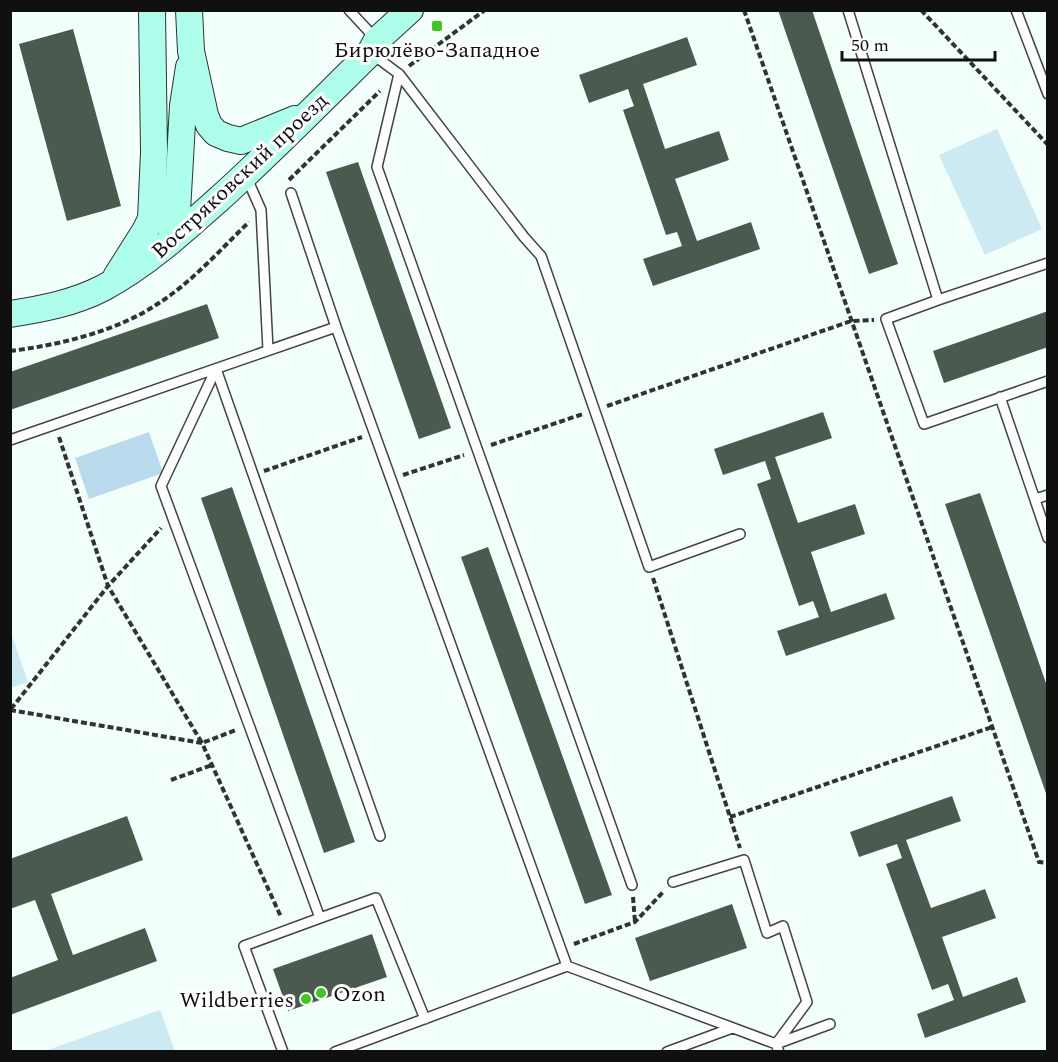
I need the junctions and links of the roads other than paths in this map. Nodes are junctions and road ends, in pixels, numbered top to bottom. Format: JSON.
{"nodes":[{"id":1,"x":152,"y":10,"type":"edge"},
{"id":2,"x":189,"y":10,"type":"edge"},
{"id":3,"x":349,"y":10,"type":"edge"},
{"id":4,"x":410,"y":10,"type":"edge"},
{"id":5,"x":848,"y":10,"type":"edge"},
{"id":6,"x":1016,"y":10,"type":"edge"},
{"id":7,"x":373,"y":46,"type":"junction"},
{"id":8,"x":191,"y":51,"type":"junction"},
{"id":9,"x":399,"y":74,"type":"junction"},
{"id":10,"x":1045,"y":77,"type":"edge"},
{"id":11,"x":1047,"y":94,"type":"edge"},
{"id":12,"x":307,"y":114,"type":"junction"},
{"id":13,"x":154,"y":152,"type":"junction"},
{"id":14,"x":245,"y":175,"type":"junction"},
{"id":15,"x":291,"y":193,"type":"dead end"},
{"id":16,"x":185,"y":217,"type":"junction"},
{"id":17,"x":1047,"y":263,"type":"edge"},
{"id":18,"x":112,"y":282,"type":"junction"},
{"id":19,"x":938,"y":300,"type":"junction"},
{"id":20,"x":10,"y":314,"type":"edge"},
{"id":21,"x":336,"y":327,"type":"junction"},
{"id":22,"x":268,"y":350,"type":"junction"},
{"id":23,"x":216,"y":369,"type":"junction"},
{"id":24,"x":1047,"y":381,"type":"edge"},
{"id":25,"x":1000,"y":397,"type":"junction"},
{"id":26,"x":10,"y":440,"type":"edge"},
{"id":27,"x":1047,"y":495,"type":"edge"},
{"id":28,"x":1035,"y":499,"type":"junction"},
{"id":29,"x":740,"y":534,"type":"dead end"},
{"id":30,"x":1047,"y":538,"type":"edge"},
{"id":31,"x":380,"y":836,"type":"dead end"},
{"id":32,"x":673,"y":882,"type":"road end"},
{"id":33,"x":632,"y":885,"type":"road end"},
{"id":34,"x":320,"y":918,"type":"junction"},
{"id":35,"x":567,"y":966,"type":"junction"},
{"id":36,"x":424,"y":1018,"type":"junction"},
{"id":37,"x":830,"y":1024,"type":"dead end"},
{"id":38,"x":732,"y":1029,"type":"junction"},
{"id":39,"x":777,"y":1048,"type":"edge"},
{"id":40,"x":283,"y":1052,"type":"edge"},
{"id":41,"x":336,"y":1052,"type":"edge"},
{"id":42,"x":667,"y":1052,"type":"edge"}],
"edges":[{"from":1,"to":13,"type":"street"},
{"from":2,"to":8,"type":"street"},
{"from":3,"to":7,"type":"lane"},
{"from":4,"to":7,"type":"street","name":"Востряковский проезд"},
{"from":5,"to":19,"type":"lane"},
{"from":6,"to":10,"type":"lane"},
{"from":7,"to":9,"type":"lane"},
{"from":7,"to":12,"type":"street","name":"Востряковский проезд"},
{"from":8,"to":12,"type":"street"},
{"from":8,"to":16,"type":"street"},
{"from":9,"to":29,"type":"lane"},
{"from":9,"to":33,"type":"lane"},
{"from":10,"to":11,"type":"lane"},
{"from":12,"to":14,"type":"street","name":"Востряковский проезд"},
{"from":13,"to":16,"type":"street"},
{"from":13,"to":18,"type":"street"},
{"from":14,"to":16,"type":"street","name":"Востряковский проезд"},
{"from":14,"to":22,"type":"lane"},
{"from":15,"to":21,"type":"lane"},
{"from":16,"to":18,"type":"street","name":"Востряковский проезд"},
{"from":17,"to":19,"type":"lane"},
{"from":18,"to":20,"type":"street","name":"Востряковский проезд"},
{"from":19,"to":25,"type":"lane"},
{"from":21,"to":22,"type":"lane"},
{"from":21,"to":35,"type":"lane"},
{"from":22,"to":23,"type":"lane"},
{"from":23,"to":26,"type":"lane"},
{"from":23,"to":31,"type":"lane"},
{"from":23,"to":34,"type":"lane"},
{"from":24,"to":25,"type":"lane"},
{"from":25,"to":28,"type":"lane"},
{"from":27,"to":28,"type":"lane"},
{"from":28,"to":30,"type":"lane"},
{"from":32,"to":39,"type":"lane"},
{"from":34,"to":36,"type":"lane"},
{"from":34,"to":40,"type":"lane"},
{"from":35,"to":36,"type":"lane"},
{"from":35,"to":38,"type":"lane"},
{"from":36,"to":41,"type":"lane"},
{"from":37,"to":39,"type":"lane"},
{"from":38,"to":39,"type":"lane"},
{"from":38,"to":42,"type":"lane"}]}
